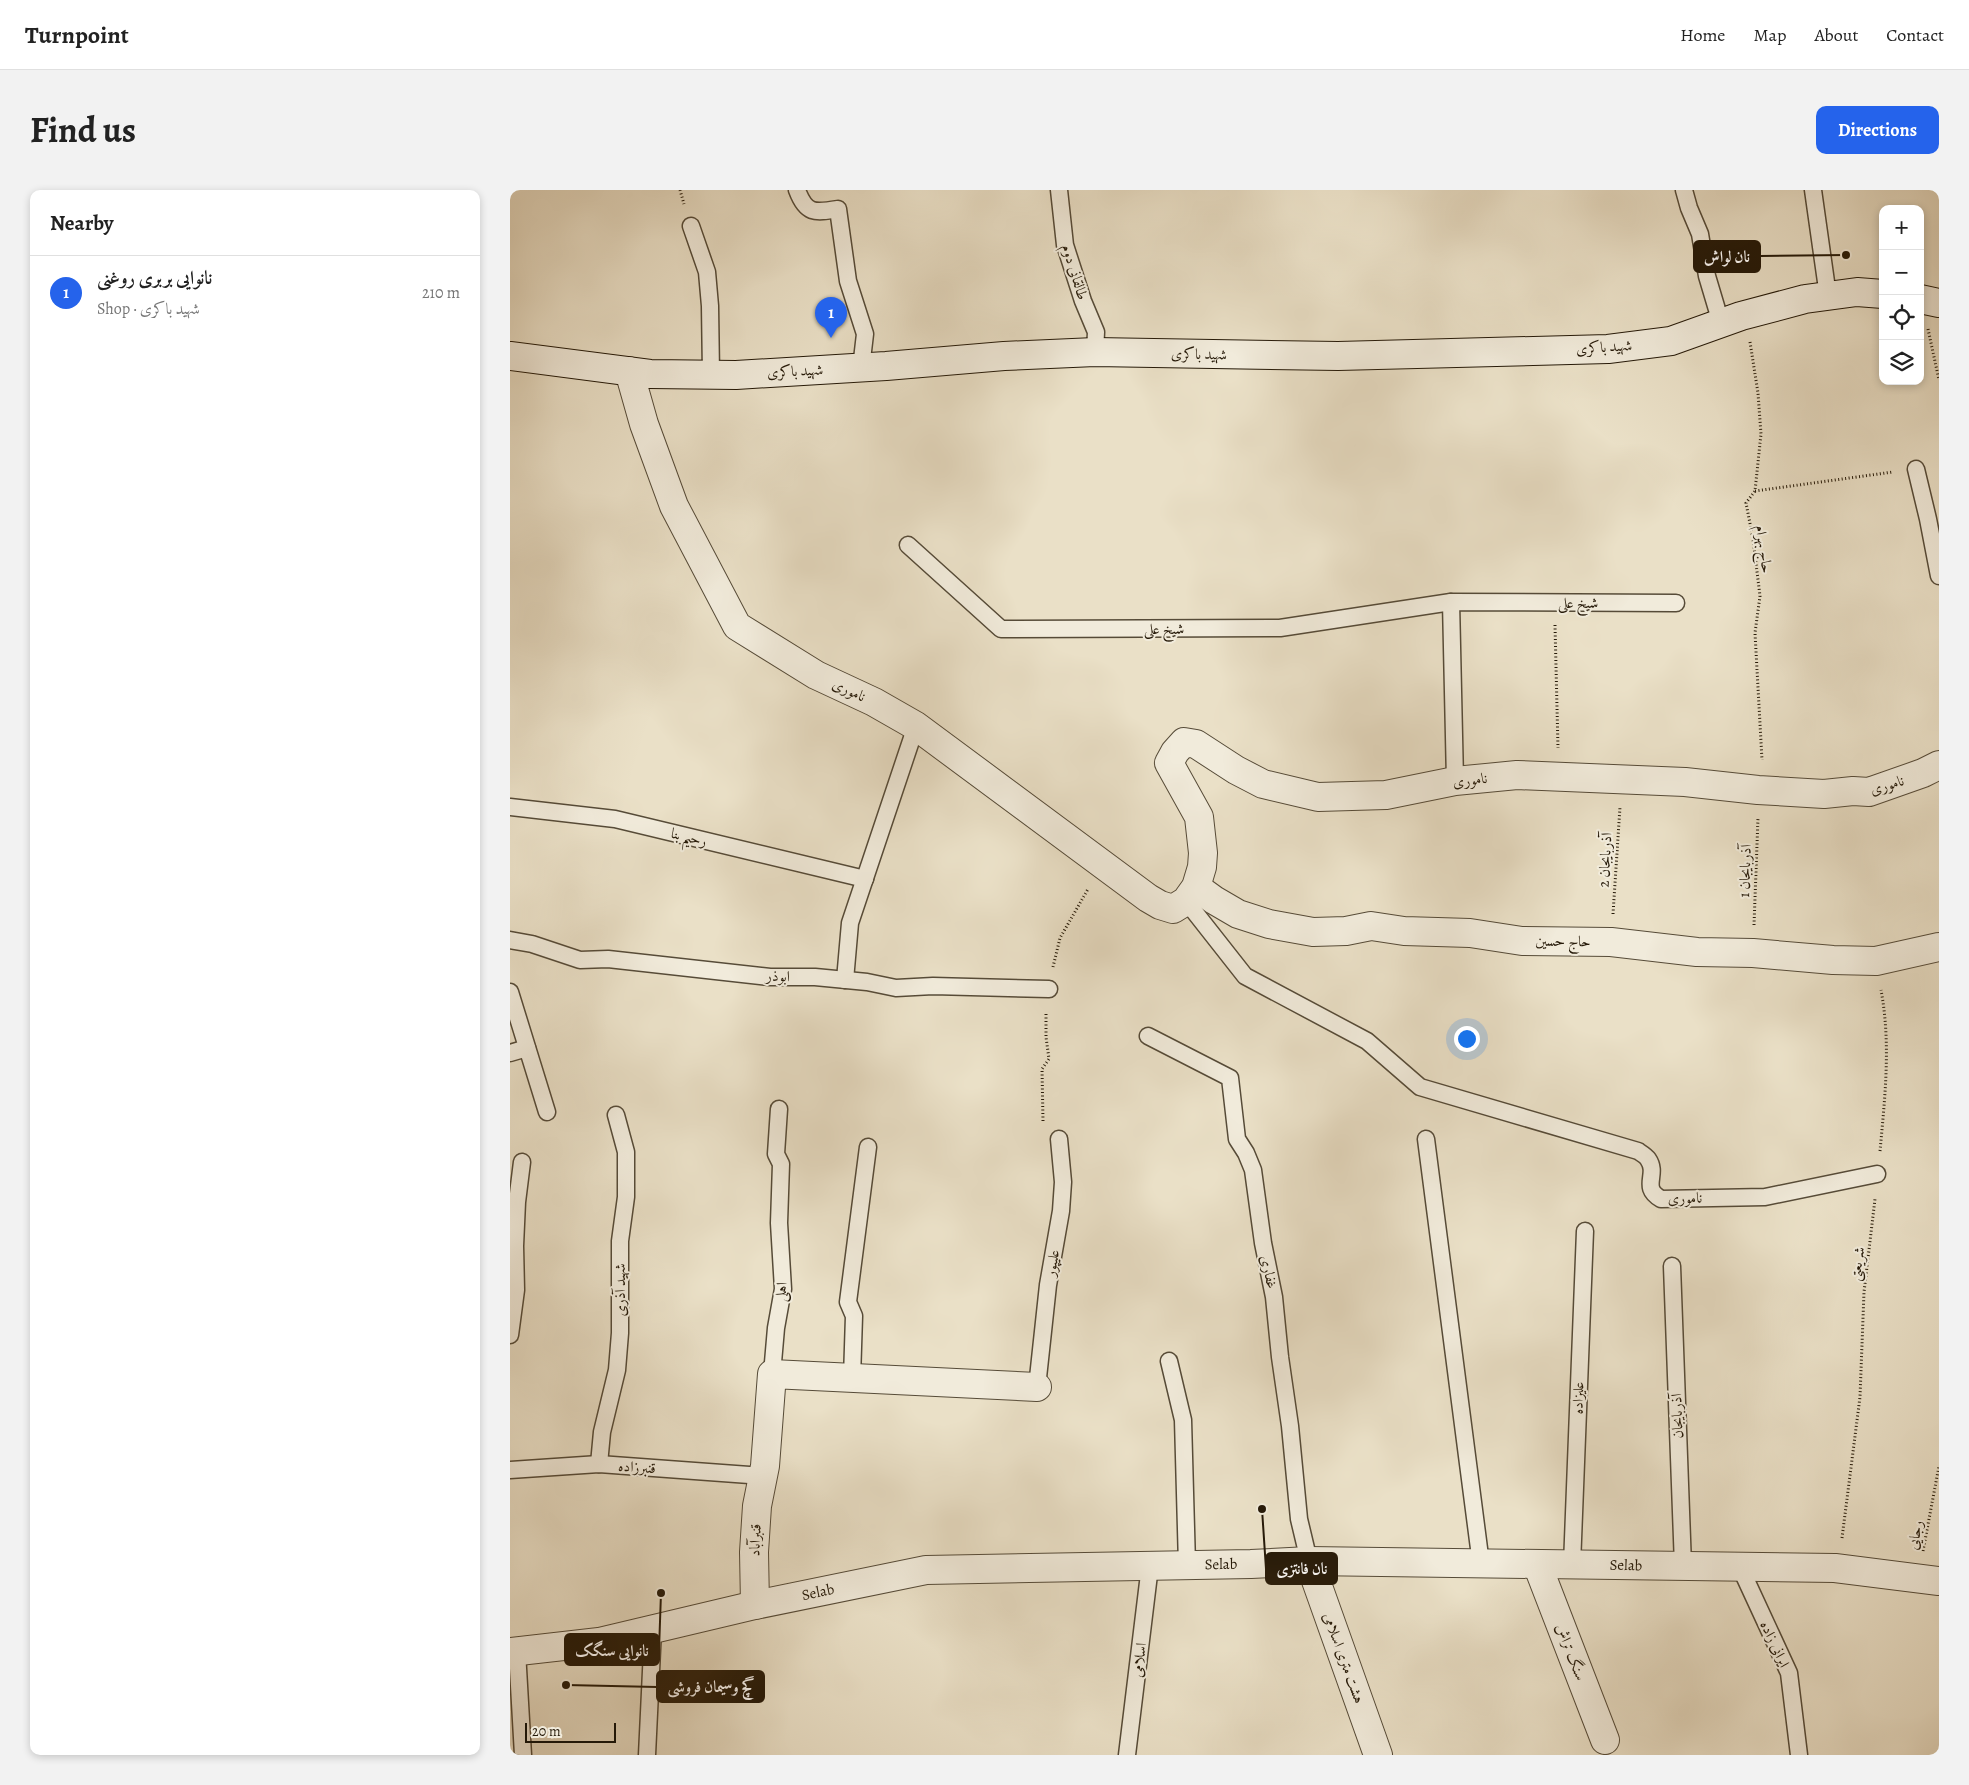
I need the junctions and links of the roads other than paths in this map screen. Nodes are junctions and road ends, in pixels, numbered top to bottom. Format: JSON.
{"nodes":[{"id":1,"x":797,"y":190,"type":"edge"},
{"id":2,"x":1060,"y":190,"type":"edge"},
{"id":3,"x":1684,"y":190,"type":"edge"},
{"id":4,"x":1813,"y":190,"type":"edge"},
{"id":5,"x":691,"y":226,"type":"dead end"},
{"id":6,"x":1879,"y":294,"type":"edge"},
{"id":7,"x":1828,"y":296,"type":"junction"},
{"id":8,"x":1731,"y":319,"type":"junction"},
{"id":9,"x":1095,"y":352,"type":"junction"},
{"id":10,"x":510,"y":356,"type":"edge"},
{"id":11,"x":862,"y":368,"type":"junction"},
{"id":12,"x":629,"y":371,"type":"junction"},
{"id":13,"x":711,"y":374,"type":"junction"},
{"id":14,"x":1916,"y":469,"type":"road end"},
{"id":15,"x":908,"y":545,"type":"dead end"},
{"id":16,"x":1939,"y":576,"type":"edge"},
{"id":17,"x":1450,"y":602,"type":"junction"},
{"id":18,"x":1676,"y":603,"type":"dead end"},
{"id":19,"x":916,"y":726,"type":"junction"},
{"id":20,"x":1939,"y":765,"type":"edge"},
{"id":21,"x":1455,"y":781,"type":"junction"},
{"id":22,"x":510,"y":807,"type":"edge"},
{"id":23,"x":865,"y":879,"type":"junction"},
{"id":24,"x":1191,"y":894,"type":"junction"},
{"id":25,"x":510,"y":940,"type":"edge"},
{"id":26,"x":1939,"y":947,"type":"edge"},
{"id":27,"x":845,"y":980,"type":"junction"},
{"id":28,"x":1049,"y":989,"type":"dead end"},
{"id":29,"x":510,"y":992,"type":"edge"},
{"id":30,"x":1148,"y":1036,"type":"dead end"},
{"id":31,"x":527,"y":1048,"type":"junction"},
{"id":32,"x":510,"y":1053,"type":"edge"},
{"id":33,"x":780,"y":1108,"type":"dead end"},
{"id":34,"x":547,"y":1112,"type":"dead end"},
{"id":35,"x":616,"y":1115,"type":"dead end"},
{"id":36,"x":1059,"y":1139,"type":"dead end"},
{"id":37,"x":1426,"y":1139,"type":"dead end"},
{"id":38,"x":868,"y":1147,"type":"dead end"},
{"id":39,"x":522,"y":1162,"type":"dead end"},
{"id":40,"x":1877,"y":1174,"type":"road end"},
{"id":41,"x":1585,"y":1231,"type":"dead end"},
{"id":42,"x":1672,"y":1266,"type":"dead end"},
{"id":43,"x":510,"y":1335,"type":"edge"},
{"id":44,"x":1169,"y":1361,"type":"dead end"},
{"id":45,"x":772,"y":1374,"type":"junction"},
{"id":46,"x":852,"y":1378,"type":"junction"},
{"id":47,"x":1037,"y":1388,"type":"joint"},
{"id":48,"x":599,"y":1464,"type":"junction"},
{"id":49,"x":510,"y":1470,"type":"edge"},
{"id":50,"x":763,"y":1476,"type":"junction"},
{"id":51,"x":1309,"y":1561,"type":"junction"},
{"id":52,"x":1481,"y":1564,"type":"junction"},
{"id":53,"x":1537,"y":1564,"type":"junction"},
{"id":54,"x":1187,"y":1565,"type":"junction"},
{"id":55,"x":1572,"y":1565,"type":"junction"},
{"id":56,"x":1150,"y":1566,"type":"junction"},
{"id":57,"x":1683,"y":1566,"type":"junction"},
{"id":58,"x":1740,"y":1567,"type":"junction"},
{"id":59,"x":1928,"y":1580,"type":"edge"},
{"id":60,"x":755,"y":1605,"type":"junction"},
{"id":61,"x":653,"y":1629,"type":"junction"},
{"id":62,"x":513,"y":1652,"type":"edge"},
{"id":63,"x":1605,"y":1740,"type":"dead end"},
{"id":64,"x":522,"y":1755,"type":"edge"},
{"id":65,"x":647,"y":1755,"type":"edge"},
{"id":66,"x":1127,"y":1755,"type":"edge"},
{"id":67,"x":1378,"y":1755,"type":"edge"},
{"id":68,"x":1798,"y":1755,"type":"edge"}],
"edges":[{"from":1,"to":11,"type":"lane"},
{"from":2,"to":9,"type":"lane","name":"طالقانی دوم"},
{"from":3,"to":8,"type":"lane"},
{"from":4,"to":7,"type":"lane"},
{"from":5,"to":13,"type":"lane"},
{"from":6,"to":7,"type":"street","name":"شهید باکری"},
{"from":7,"to":8,"type":"street","name":"شهید باکری"},
{"from":8,"to":9,"type":"street","name":"شهید باکری"},
{"from":9,"to":11,"type":"street","name":"شهید باکری"},
{"from":10,"to":12,"type":"street","name":"شهید باکری"},
{"from":11,"to":13,"type":"street","name":"شهید باکری"},
{"from":12,"to":13,"type":"street","name":"شهید باکری"},
{"from":12,"to":19,"type":"street","name":"ناموری"},
{"from":14,"to":16,"type":"lane"},
{"from":15,"to":17,"type":"lane","name":"شیخ علی"},
{"from":17,"to":18,"type":"lane","name":"شیخ علی"},
{"from":17,"to":21,"type":"lane"},
{"from":19,"to":23,"type":"lane"},
{"from":19,"to":24,"type":"street","name":"ناموری"},
{"from":20,"to":21,"type":"street","name":"ناموری"},
{"from":21,"to":24,"type":"street","name":"ناموری"},
{"from":22,"to":23,"type":"lane","name":"رحیم بنا"},
{"from":23,"to":27,"type":"lane"},
{"from":24,"to":26,"type":"street","name":"حاج حسین"},
{"from":24,"to":40,"type":"lane","name":"ناموری"},
{"from":25,"to":27,"type":"lane","name":"ابوذر"},
{"from":27,"to":28,"type":"lane","name":"ابوذر"},
{"from":29,"to":31,"type":"lane"},
{"from":30,"to":51,"type":"lane","name":"غفاری"},
{"from":31,"to":32,"type":"lane"},
{"from":31,"to":34,"type":"lane"},
{"from":33,"to":45,"type":"lane","name":"اهلی"},
{"from":35,"to":48,"type":"lane","name":"شهید آذری"},
{"from":36,"to":47,"type":"lane","name":"علیپور"},
{"from":37,"to":52,"type":"lane"},
{"from":38,"to":46,"type":"lane"},
{"from":39,"to":43,"type":"lane"},
{"from":41,"to":55,"type":"lane","name":"علیزاده"},
{"from":42,"to":57,"type":"lane","name":"آذربایجان"},
{"from":44,"to":54,"type":"lane"},
{"from":45,"to":46,"type":"street"},
{"from":45,"to":50,"type":"street","name":"اهلی"},
{"from":46,"to":47,"type":"street"},
{"from":48,"to":49,"type":"lane","name":"قنبرزاده"},
{"from":48,"to":50,"type":"lane","name":"قنبرزاده"},
{"from":50,"to":60,"type":"street","name":"قنبرآباد"},
{"from":51,"to":52,"type":"street","name":"Selab"},
{"from":51,"to":54,"type":"street","name":"Selab"},
{"from":51,"to":67,"type":"street","name":"هشت متری اسلامی"},
{"from":52,"to":53,"type":"street","name":"Selab"},
{"from":53,"to":55,"type":"street","name":"Selab"},
{"from":53,"to":63,"type":"street","name":"سنگ تراش"},
{"from":54,"to":56,"type":"street","name":"Selab"},
{"from":55,"to":57,"type":"street","name":"Selab"},
{"from":56,"to":60,"type":"street","name":"Selab"},
{"from":56,"to":66,"type":"lane","name":"اسلامی"},
{"from":57,"to":58,"type":"street","name":"Selab"},
{"from":58,"to":59,"type":"street","name":"Selab"},
{"from":58,"to":68,"type":"lane","name":"ایرانی زاده"},
{"from":60,"to":61,"type":"street","name":"Selab"},
{"from":61,"to":62,"type":"street","name":"Selab"},
{"from":61,"to":65,"type":"lane"},
{"from":62,"to":64,"type":"lane"}]}
